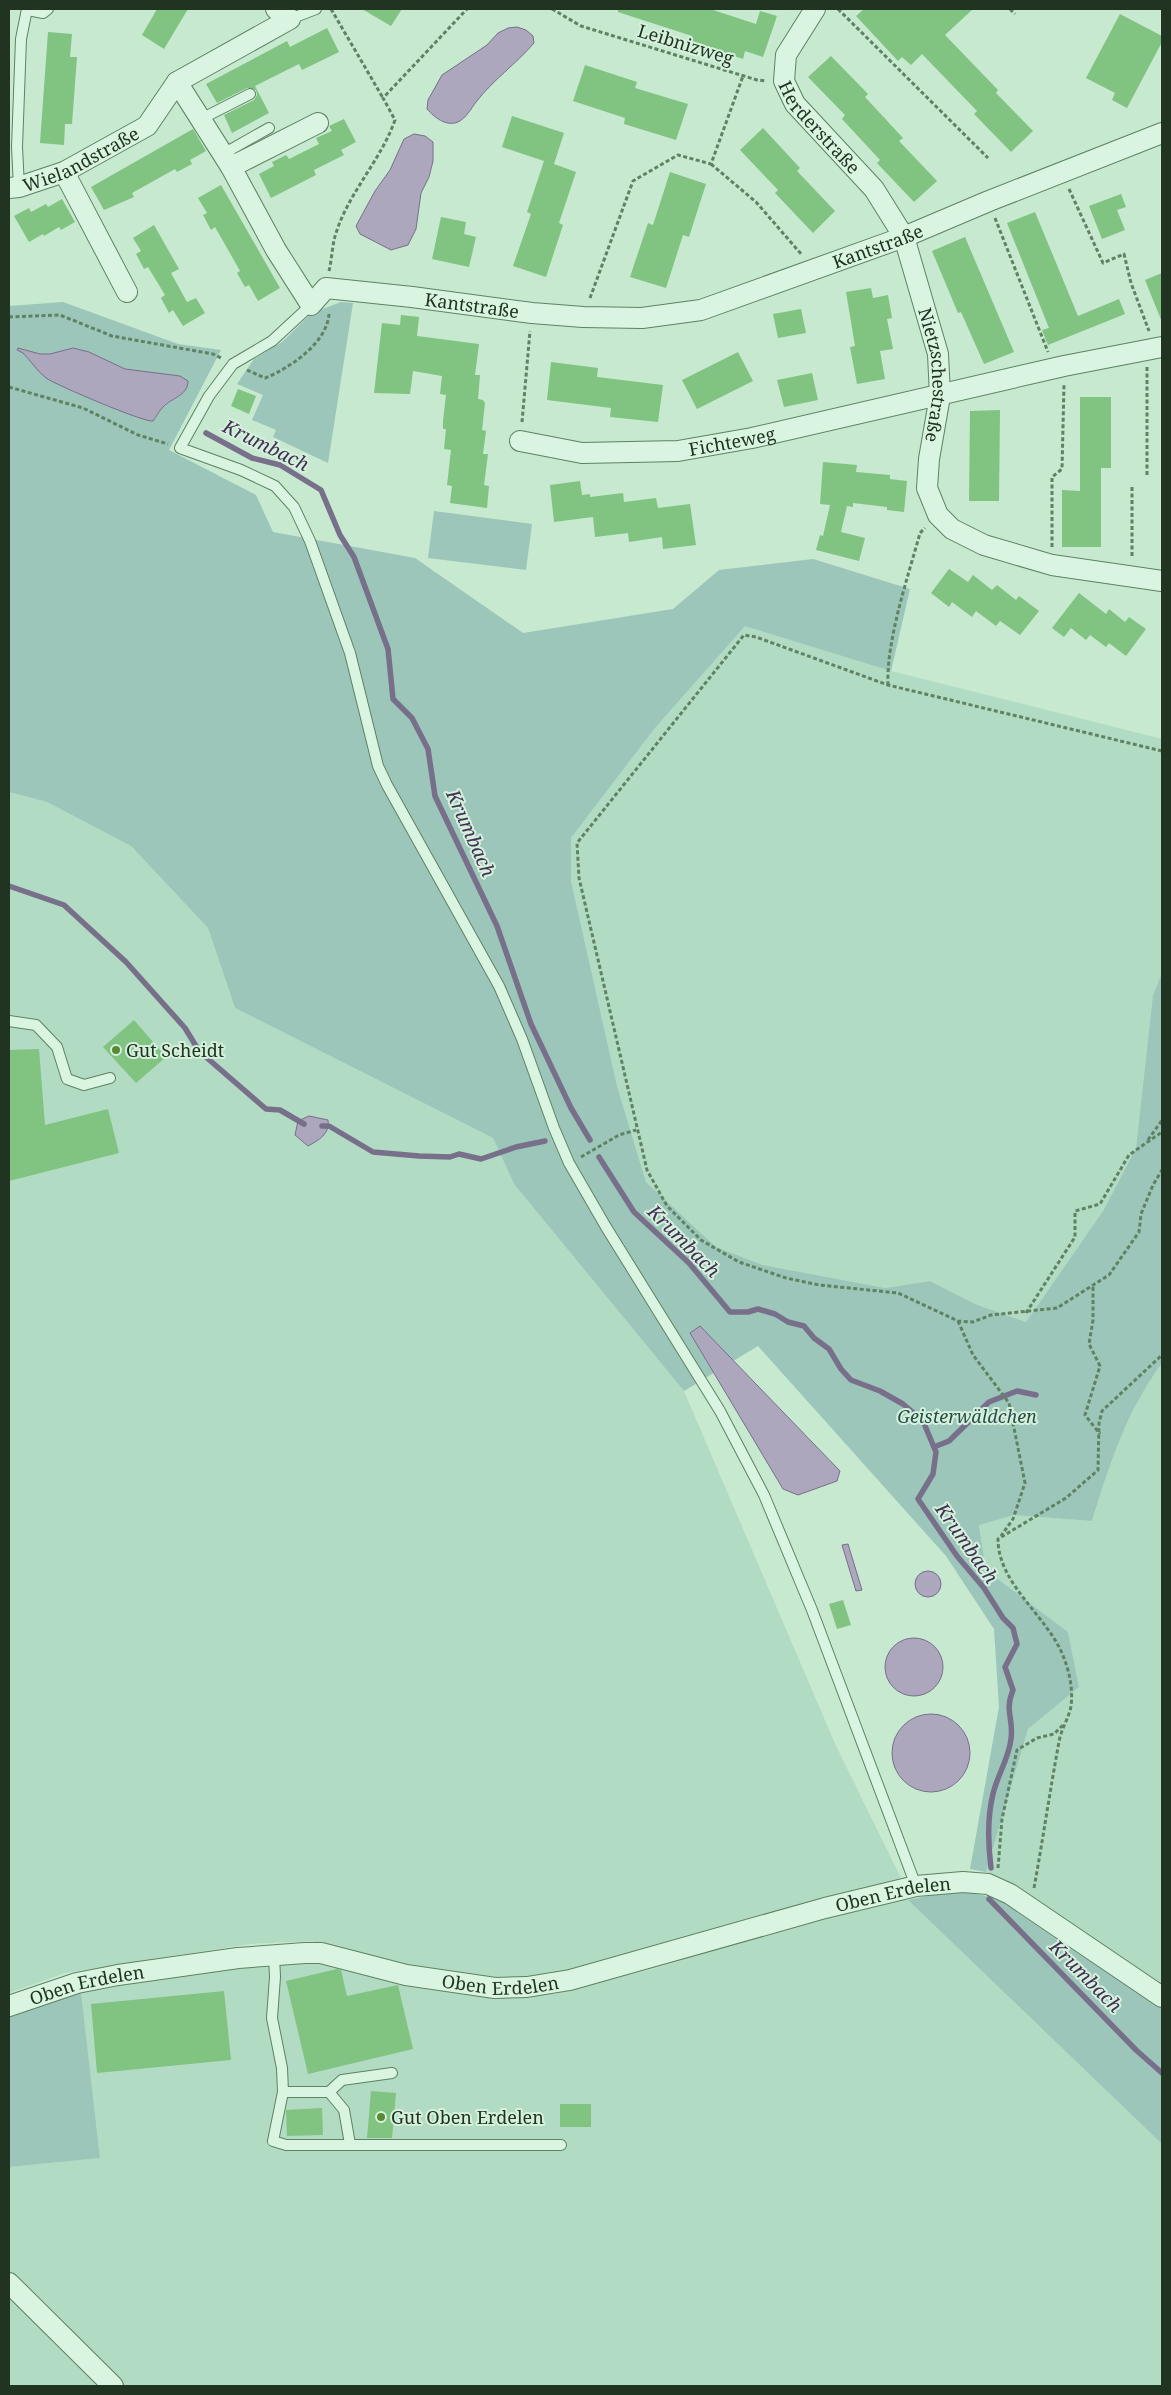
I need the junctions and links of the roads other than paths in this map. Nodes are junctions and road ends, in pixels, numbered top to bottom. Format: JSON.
{"nodes":[{"id":1,"x":48,"y":9,"type":"edge"},
{"id":2,"x":316,"y":9,"type":"edge"},
{"id":3,"x":815,"y":9,"type":"edge"},
{"id":4,"x":28,"y":10,"type":"edge"},
{"id":5,"x":283,"y":14,"type":"edge"},
{"id":6,"x":177,"y":82,"type":"junction"},
{"id":7,"x":250,"y":94,"type":"dead end"},
{"id":8,"x":201,"y":120,"type":"junction"},
{"id":9,"x":318,"y":123,"type":"dead end"},
{"id":10,"x":269,"y":128,"type":"dead end"},
{"id":11,"x":1162,"y":133,"type":"edge"},
{"id":12,"x":227,"y":160,"type":"junction"},
{"id":13,"x":64,"y":172,"type":"junction"},
{"id":14,"x":14,"y":187,"type":"edge"},
{"id":15,"x":904,"y":237,"type":"junction"},
{"id":16,"x":127,"y":292,"type":"dead end"},
{"id":17,"x":311,"y":305,"type":"junction"},
{"id":18,"x":1155,"y":348,"type":"edge"},
{"id":19,"x":940,"y":396,"type":"junction"},
{"id":20,"x":521,"y":432,"type":"road end"},
{"id":21,"x":1162,"y":581,"type":"edge"},
{"id":22,"x":9,"y":1020,"type":"edge"},
{"id":23,"x":110,"y":1078,"type":"dead end"},
{"id":24,"x":916,"y":1886,"type":"junction"},
{"id":25,"x":274,"y":1956,"type":"junction"},
{"id":26,"x":1162,"y":1997,"type":"edge"},
{"id":27,"x":9,"y":2006,"type":"edge"},
{"id":28,"x":392,"y":2073,"type":"dead end"},
{"id":29,"x":283,"y":2092,"type":"junction"},
{"id":30,"x":328,"y":2092,"type":"junction"},
{"id":31,"x":350,"y":2144,"type":"junction"},
{"id":32,"x":561,"y":2145,"type":"dead end"},
{"id":33,"x":9,"y":2283,"type":"edge"},
{"id":34,"x":113,"y":2386,"type":"edge"}],
"edges":[{"from":1,"to":4,"type":"lane"},
{"from":2,"to":5,"type":"lane"},
{"from":3,"to":15,"type":"street","name":"Herderstraße"},
{"from":4,"to":14,"type":"lane"},
{"from":5,"to":6,"type":"street","name":"Wielandstraße"},
{"from":6,"to":8,"type":"street"},
{"from":6,"to":13,"type":"street","name":"Wielandstraße"},
{"from":7,"to":8,"type":"lane"},
{"from":8,"to":12,"type":"street"},
{"from":9,"to":12,"type":"street"},
{"from":10,"to":12,"type":"lane"},
{"from":11,"to":15,"type":"street","name":"Kantstraße"},
{"from":12,"to":17,"type":"street"},
{"from":13,"to":14,"type":"street","name":"Wielandstraße"},
{"from":13,"to":16,"type":"street"},
{"from":15,"to":17,"type":"street","name":"Kantstraße"},
{"from":15,"to":19,"type":"street","name":"Nietzschestraße"},
{"from":17,"to":24,"type":"lane"},
{"from":18,"to":19,"type":"street","name":"Fichteweg"},
{"from":19,"to":20,"type":"street","name":"Fichteweg"},
{"from":19,"to":21,"type":"street","name":"Nietzschestraße"},
{"from":22,"to":23,"type":"lane"},
{"from":24,"to":25,"type":"street","name":"Oben Erdelen"},
{"from":24,"to":26,"type":"street","name":"Oben Erdelen"},
{"from":25,"to":27,"type":"street","name":"Oben Erdelen"},
{"from":25,"to":29,"type":"lane"},
{"from":28,"to":30,"type":"lane"},
{"from":29,"to":30,"type":"lane"},
{"from":29,"to":31,"type":"lane"},
{"from":30,"to":31,"type":"lane"},
{"from":31,"to":32,"type":"lane"},
{"from":33,"to":34,"type":"street"}]}
